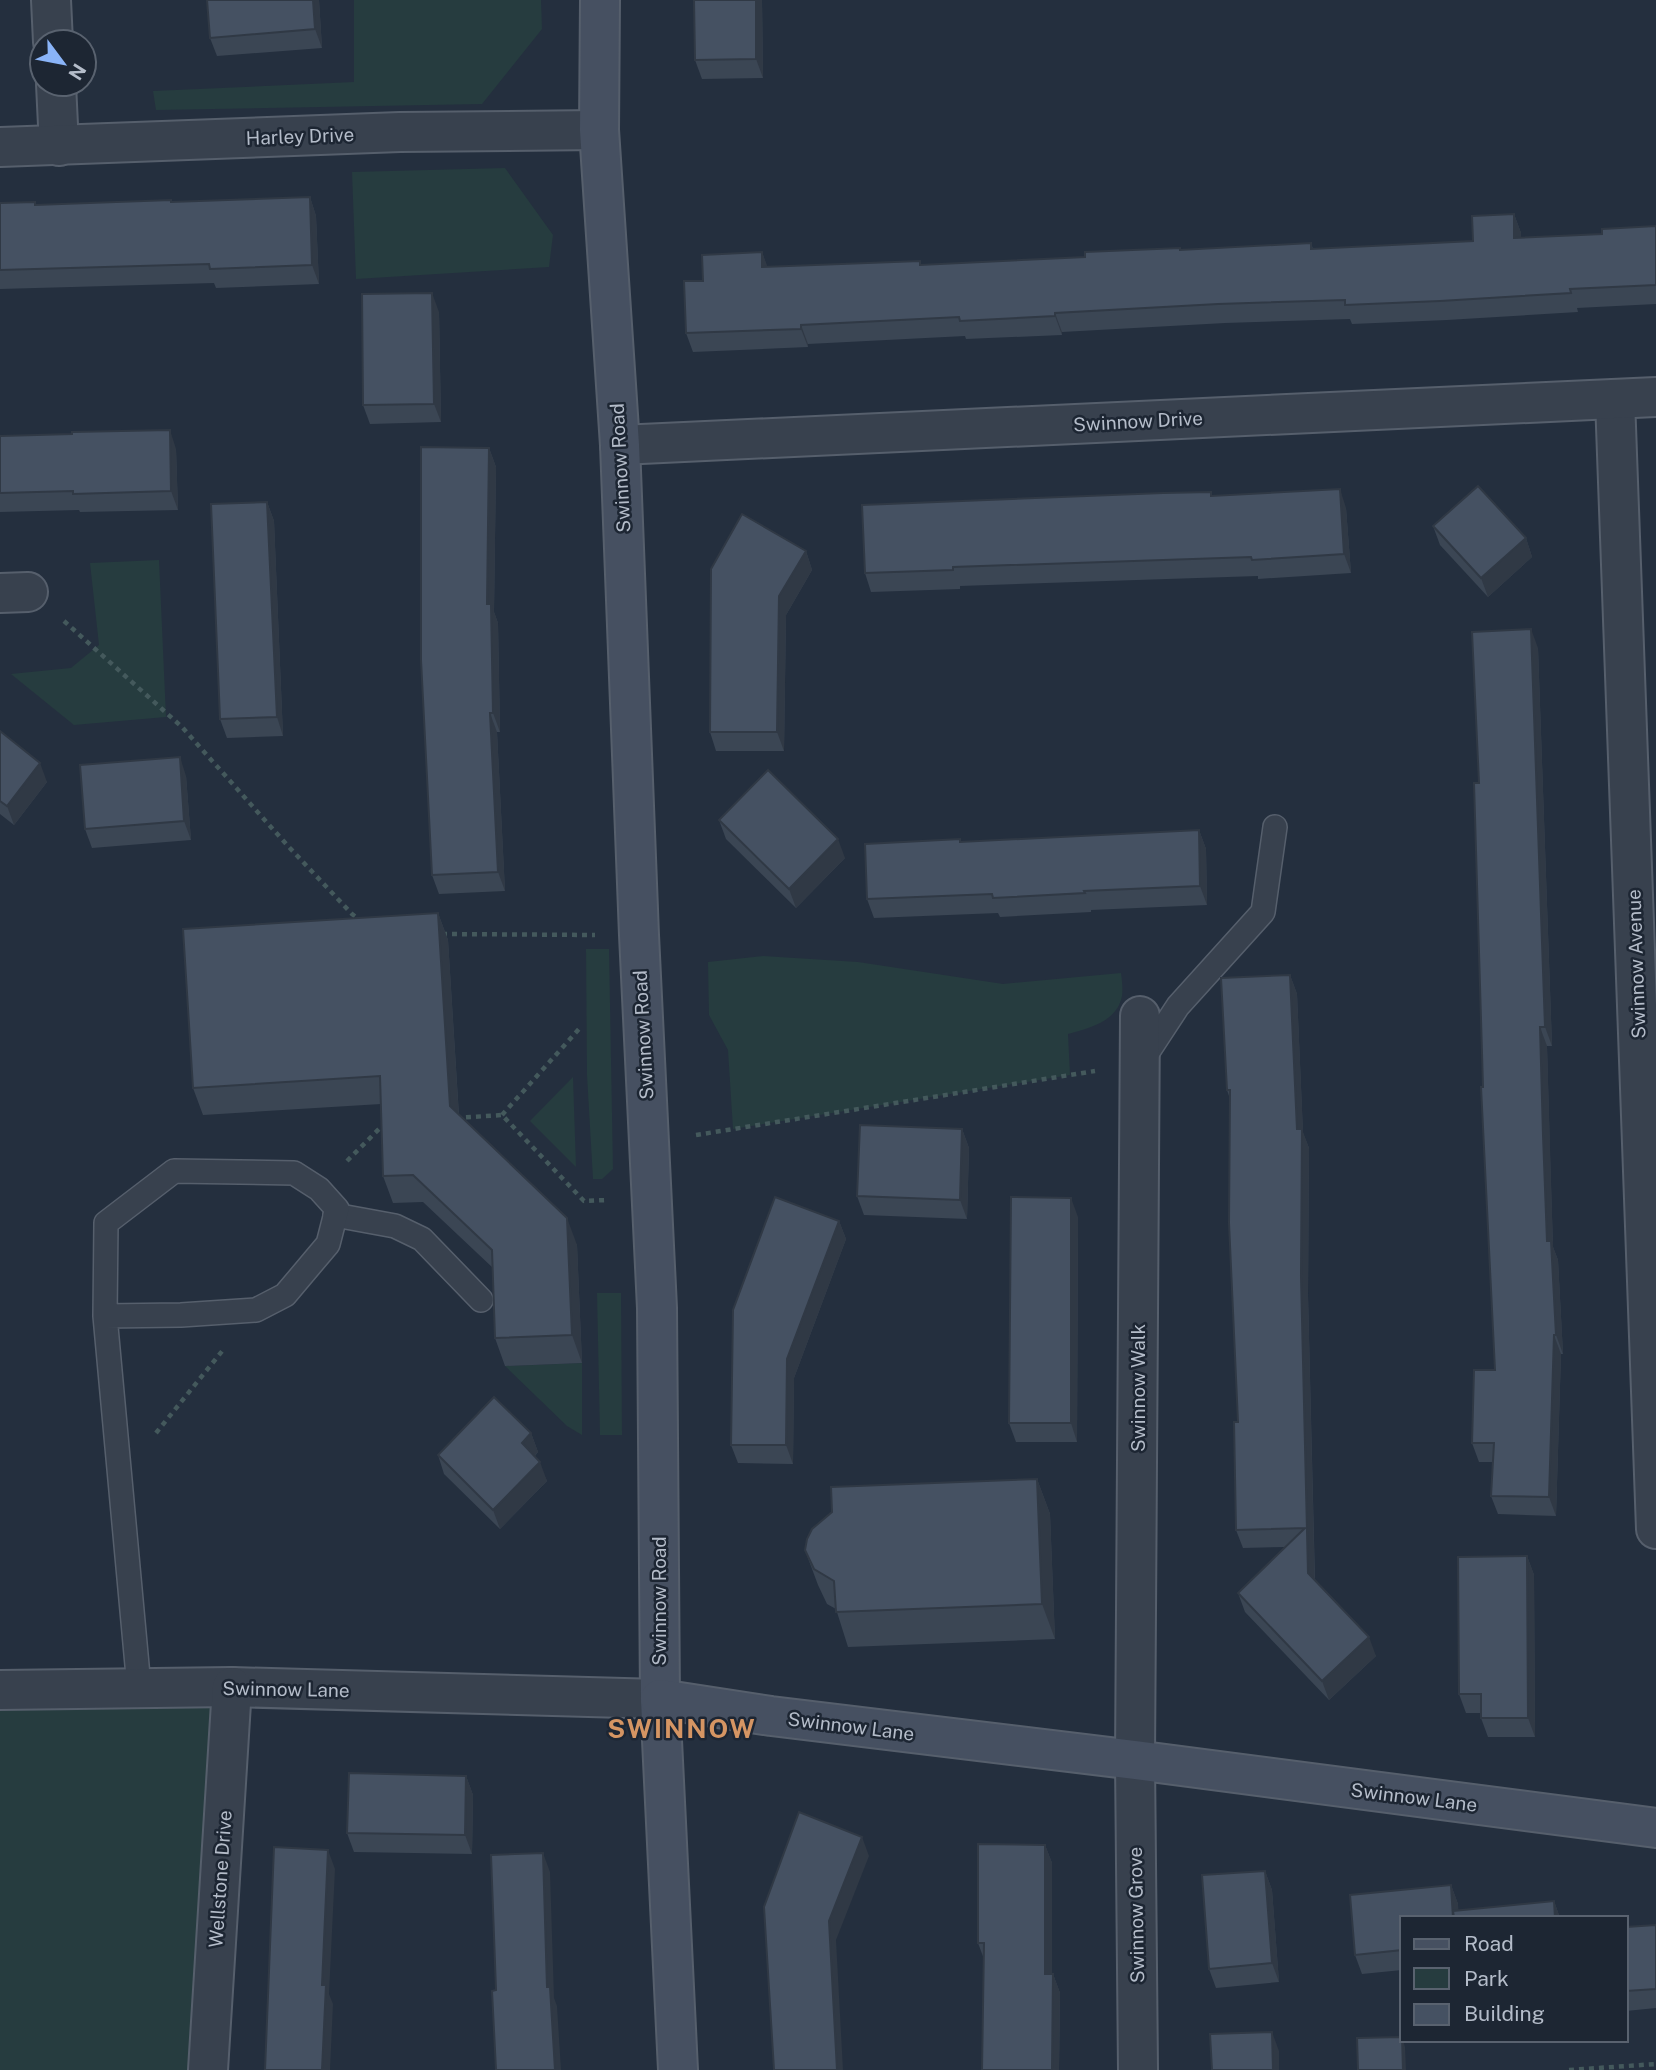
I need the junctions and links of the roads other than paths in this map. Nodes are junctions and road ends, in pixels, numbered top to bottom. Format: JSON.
{"nodes":[{"id":1,"x":51,"y":0,"type":"edge"},
{"id":2,"x":600,"y":0,"type":"edge"},
{"id":3,"x":52,"y":28,"type":"edge"},
{"id":4,"x":57,"y":98,"type":"edge"},
{"id":5,"x":599,"y":130,"type":"junction"},
{"id":6,"x":59,"y":146,"type":"junction"},
{"id":7,"x":0,"y":147,"type":"edge"},
{"id":8,"x":1656,"y":397,"type":"edge"},
{"id":9,"x":1615,"y":399,"type":"junction"},
{"id":10,"x":620,"y":445,"type":"junction"},
{"id":11,"x":1275,"y":827,"type":"dead end"},
{"id":12,"x":1140,"y":1016,"type":"dead end"},
{"id":13,"x":1141,"y":1063,"type":"junction"},
{"id":14,"x":335,"y":1215,"type":"junction"},
{"id":15,"x":481,"y":1300,"type":"dead end"},
{"id":16,"x":105,"y":1315,"type":"junction"},
{"id":17,"x":1656,"y":1529,"type":"edge"},
{"id":18,"x":139,"y":1687,"type":"junction"},
{"id":19,"x":232,"y":1687,"type":"junction"},
{"id":20,"x":0,"y":1689,"type":"edge"},
{"id":21,"x":660,"y":1699,"type":"junction"},
{"id":22,"x":1135,"y":1760,"type":"junction"},
{"id":23,"x":1656,"y":1828,"type":"edge"},
{"id":24,"x":208,"y":2070,"type":"edge"},
{"id":25,"x":678,"y":2070,"type":"edge"},
{"id":26,"x":1138,"y":2070,"type":"edge"}],
"edges":[{"from":1,"to":3,"type":"street"},
{"from":2,"to":5,"type":"street","name":"Swinnow Road"},
{"from":4,"to":6,"type":"street"},
{"from":5,"to":6,"type":"street","name":"Harley Drive"},
{"from":5,"to":10,"type":"street","name":"Swinnow Road"},
{"from":6,"to":7,"type":"street","name":"Harley Drive"},
{"from":8,"to":9,"type":"street","name":"Swinnow Drive"},
{"from":9,"to":10,"type":"street","name":"Swinnow Drive"},
{"from":9,"to":17,"type":"street","name":"Swinnow Avenue"},
{"from":10,"to":21,"type":"street","name":"Swinnow Road"},
{"from":11,"to":13,"type":"lane"},
{"from":12,"to":13,"type":"street","name":"Swinnow Walk"},
{"from":13,"to":22,"type":"street","name":"Swinnow Walk"},
{"from":14,"to":15,"type":"lane"},
{"from":14,"to":16,"type":"lane"},
{"from":14,"to":16,"type":"lane"},
{"from":16,"to":18,"type":"lane"},
{"from":18,"to":19,"type":"street","name":"Swinnow Lane"},
{"from":18,"to":20,"type":"street","name":"Swinnow Lane"},
{"from":19,"to":21,"type":"street","name":"Swinnow Lane"},
{"from":19,"to":24,"type":"street","name":"Wellstone Drive"},
{"from":21,"to":22,"type":"street","name":"Swinnow Lane"},
{"from":21,"to":25,"type":"street","name":"Swinnow Road"},
{"from":22,"to":23,"type":"street","name":"Swinnow Lane"},
{"from":22,"to":26,"type":"street","name":"Swinnow Grove"}]}
